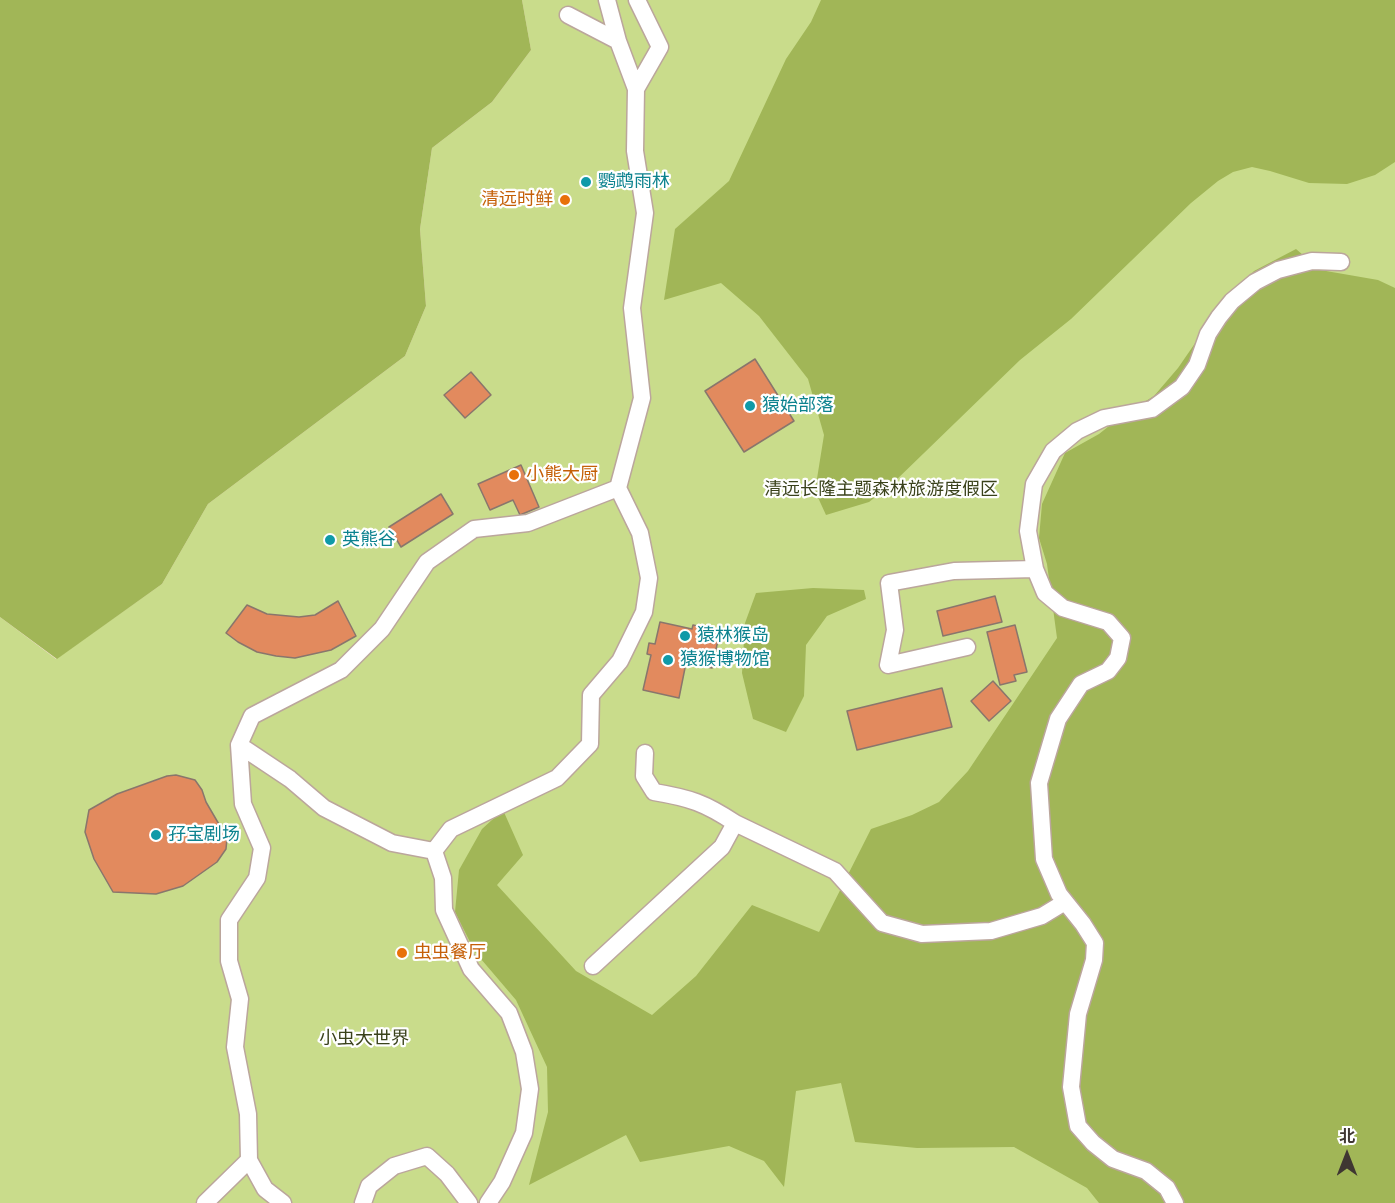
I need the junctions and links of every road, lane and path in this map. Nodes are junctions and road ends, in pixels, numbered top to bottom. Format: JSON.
{"nodes":[{"id":1,"x":607,"y":0,"type":"edge"},
{"id":2,"x":637,"y":0,"type":"edge"},
{"id":3,"x":568,"y":15,"type":"dead end"},
{"id":4,"x":618,"y":41,"type":"junction"},
{"id":5,"x":636,"y":89,"type":"junction"},
{"id":6,"x":1341,"y":262,"type":"dead end"},
{"id":7,"x":618,"y":488,"type":"junction"},
{"id":8,"x":1035,"y":569,"type":"junction"},
{"id":9,"x":967,"y":647,"type":"dead end"},
{"id":10,"x":239,"y":745,"type":"junction"},
{"id":11,"x":645,"y":753,"type":"dead end"},
{"id":12,"x":735,"y":823,"type":"junction"},
{"id":13,"x":434,"y":851,"type":"junction"},
{"id":14,"x":1065,"y":902,"type":"junction"},
{"id":15,"x":593,"y":966,"type":"dead end"},
{"id":16,"x":249,"y":1160,"type":"junction"},
{"id":17,"x":205,"y":1203,"type":"edge"},
{"id":18,"x":283,"y":1203,"type":"edge"},
{"id":19,"x":363,"y":1203,"type":"edge"},
{"id":20,"x":469,"y":1203,"type":"edge"},
{"id":21,"x":488,"y":1203,"type":"edge"},
{"id":22,"x":1175,"y":1203,"type":"edge"}],
"edges":[{"from":1,"to":4,"type":"street"},
{"from":2,"to":5,"type":"street"},
{"from":3,"to":4,"type":"street"},
{"from":4,"to":5,"type":"street"},
{"from":5,"to":7,"type":"street"},
{"from":6,"to":8,"type":"street"},
{"from":7,"to":10,"type":"street"},
{"from":7,"to":13,"type":"street"},
{"from":8,"to":9,"type":"street"},
{"from":8,"to":14,"type":"street"},
{"from":10,"to":13,"type":"street"},
{"from":10,"to":16,"type":"street"},
{"from":11,"to":12,"type":"street"},
{"from":12,"to":14,"type":"street"},
{"from":12,"to":15,"type":"street"},
{"from":13,"to":21,"type":"street"},
{"from":14,"to":22,"type":"street"},
{"from":16,"to":17,"type":"street"},
{"from":16,"to":18,"type":"street"},
{"from":19,"to":20,"type":"street"}]}
